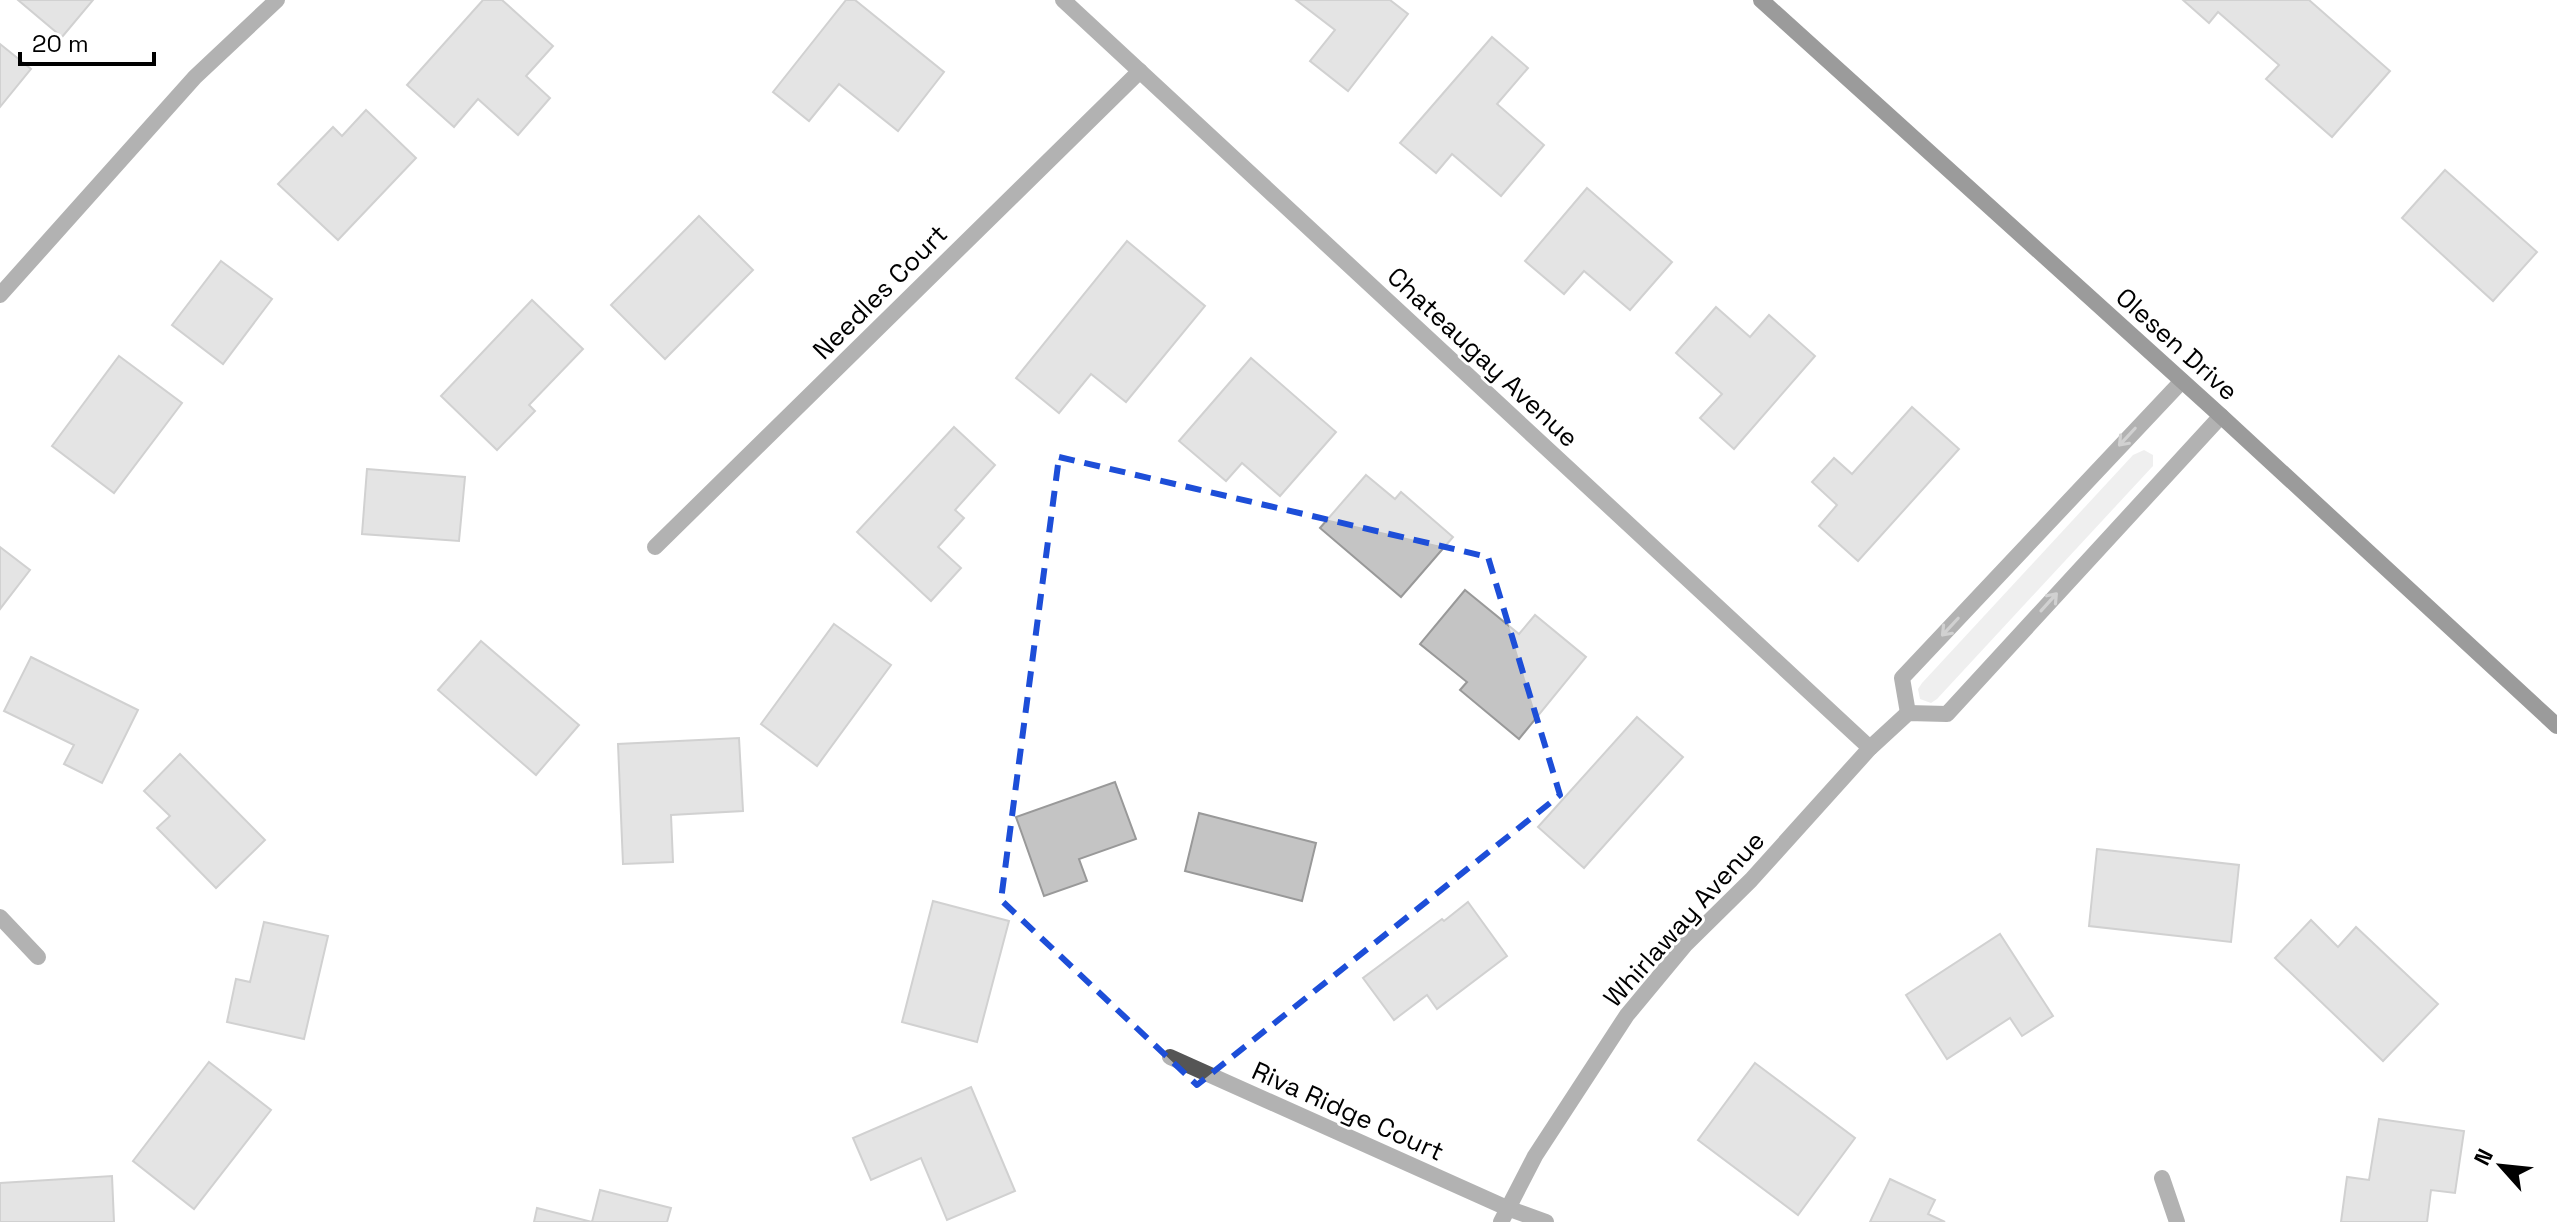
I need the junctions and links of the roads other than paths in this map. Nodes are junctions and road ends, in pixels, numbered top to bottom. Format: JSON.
{"nodes":[{"id":1,"x":277,"y":0,"type":"edge"},
{"id":2,"x":1063,"y":0,"type":"edge"},
{"id":3,"x":1761,"y":0,"type":"edge"},
{"id":4,"x":1140,"y":71,"type":"junction"},
{"id":5,"x":0,"y":295,"type":"edge"},
{"id":6,"x":2182,"y":381,"type":"junction"},
{"id":7,"x":2221,"y":416,"type":"junction"},
{"id":8,"x":655,"y":547,"type":"dead end"},
{"id":9,"x":1908,"y":713,"type":"junction"},
{"id":10,"x":2557,"y":726,"type":"edge"},
{"id":11,"x":1870,"y":748,"type":"junction"},
{"id":12,"x":0,"y":917,"type":"edge"},
{"id":13,"x":38,"y":957,"type":"dead end"},
{"id":14,"x":1170,"y":1057,"type":"dead end"},
{"id":15,"x":2162,"y":1178,"type":"dead end"},
{"id":16,"x":1504,"y":1215,"type":"edge"},
{"id":17,"x":1546,"y":1222,"type":"edge"},
{"id":18,"x":2177,"y":1222,"type":"edge"}],
"edges":[{"from":1,"to":5,"type":"street"},
{"from":2,"to":4,"type":"street","name":"Chateaugay Avenue"},
{"from":3,"to":6,"type":"street","name":"Olesen Drive"},
{"from":4,"to":8,"type":"street","name":"Needles Court"},
{"from":4,"to":11,"type":"street","name":"Chateaugay Avenue"},
{"from":6,"to":7,"type":"street","name":"Olesen Drive"},
{"from":6,"to":9,"type":"street","one_way":true},
{"from":9,"to":7,"type":"street","one_way":true},
{"from":7,"to":10,"type":"street","name":"Olesen Drive"},
{"from":9,"to":11,"type":"street","name":"Whirlaway Avenue"},
{"from":11,"to":16,"type":"street","name":"Whirlaway Avenue"},
{"from":12,"to":13,"type":"street"},
{"from":14,"to":16,"type":"street","name":"Riva Ridge Court"},
{"from":15,"to":18,"type":"street"},
{"from":16,"to":17,"type":"street","name":"Riva Ridge Court"}]}
